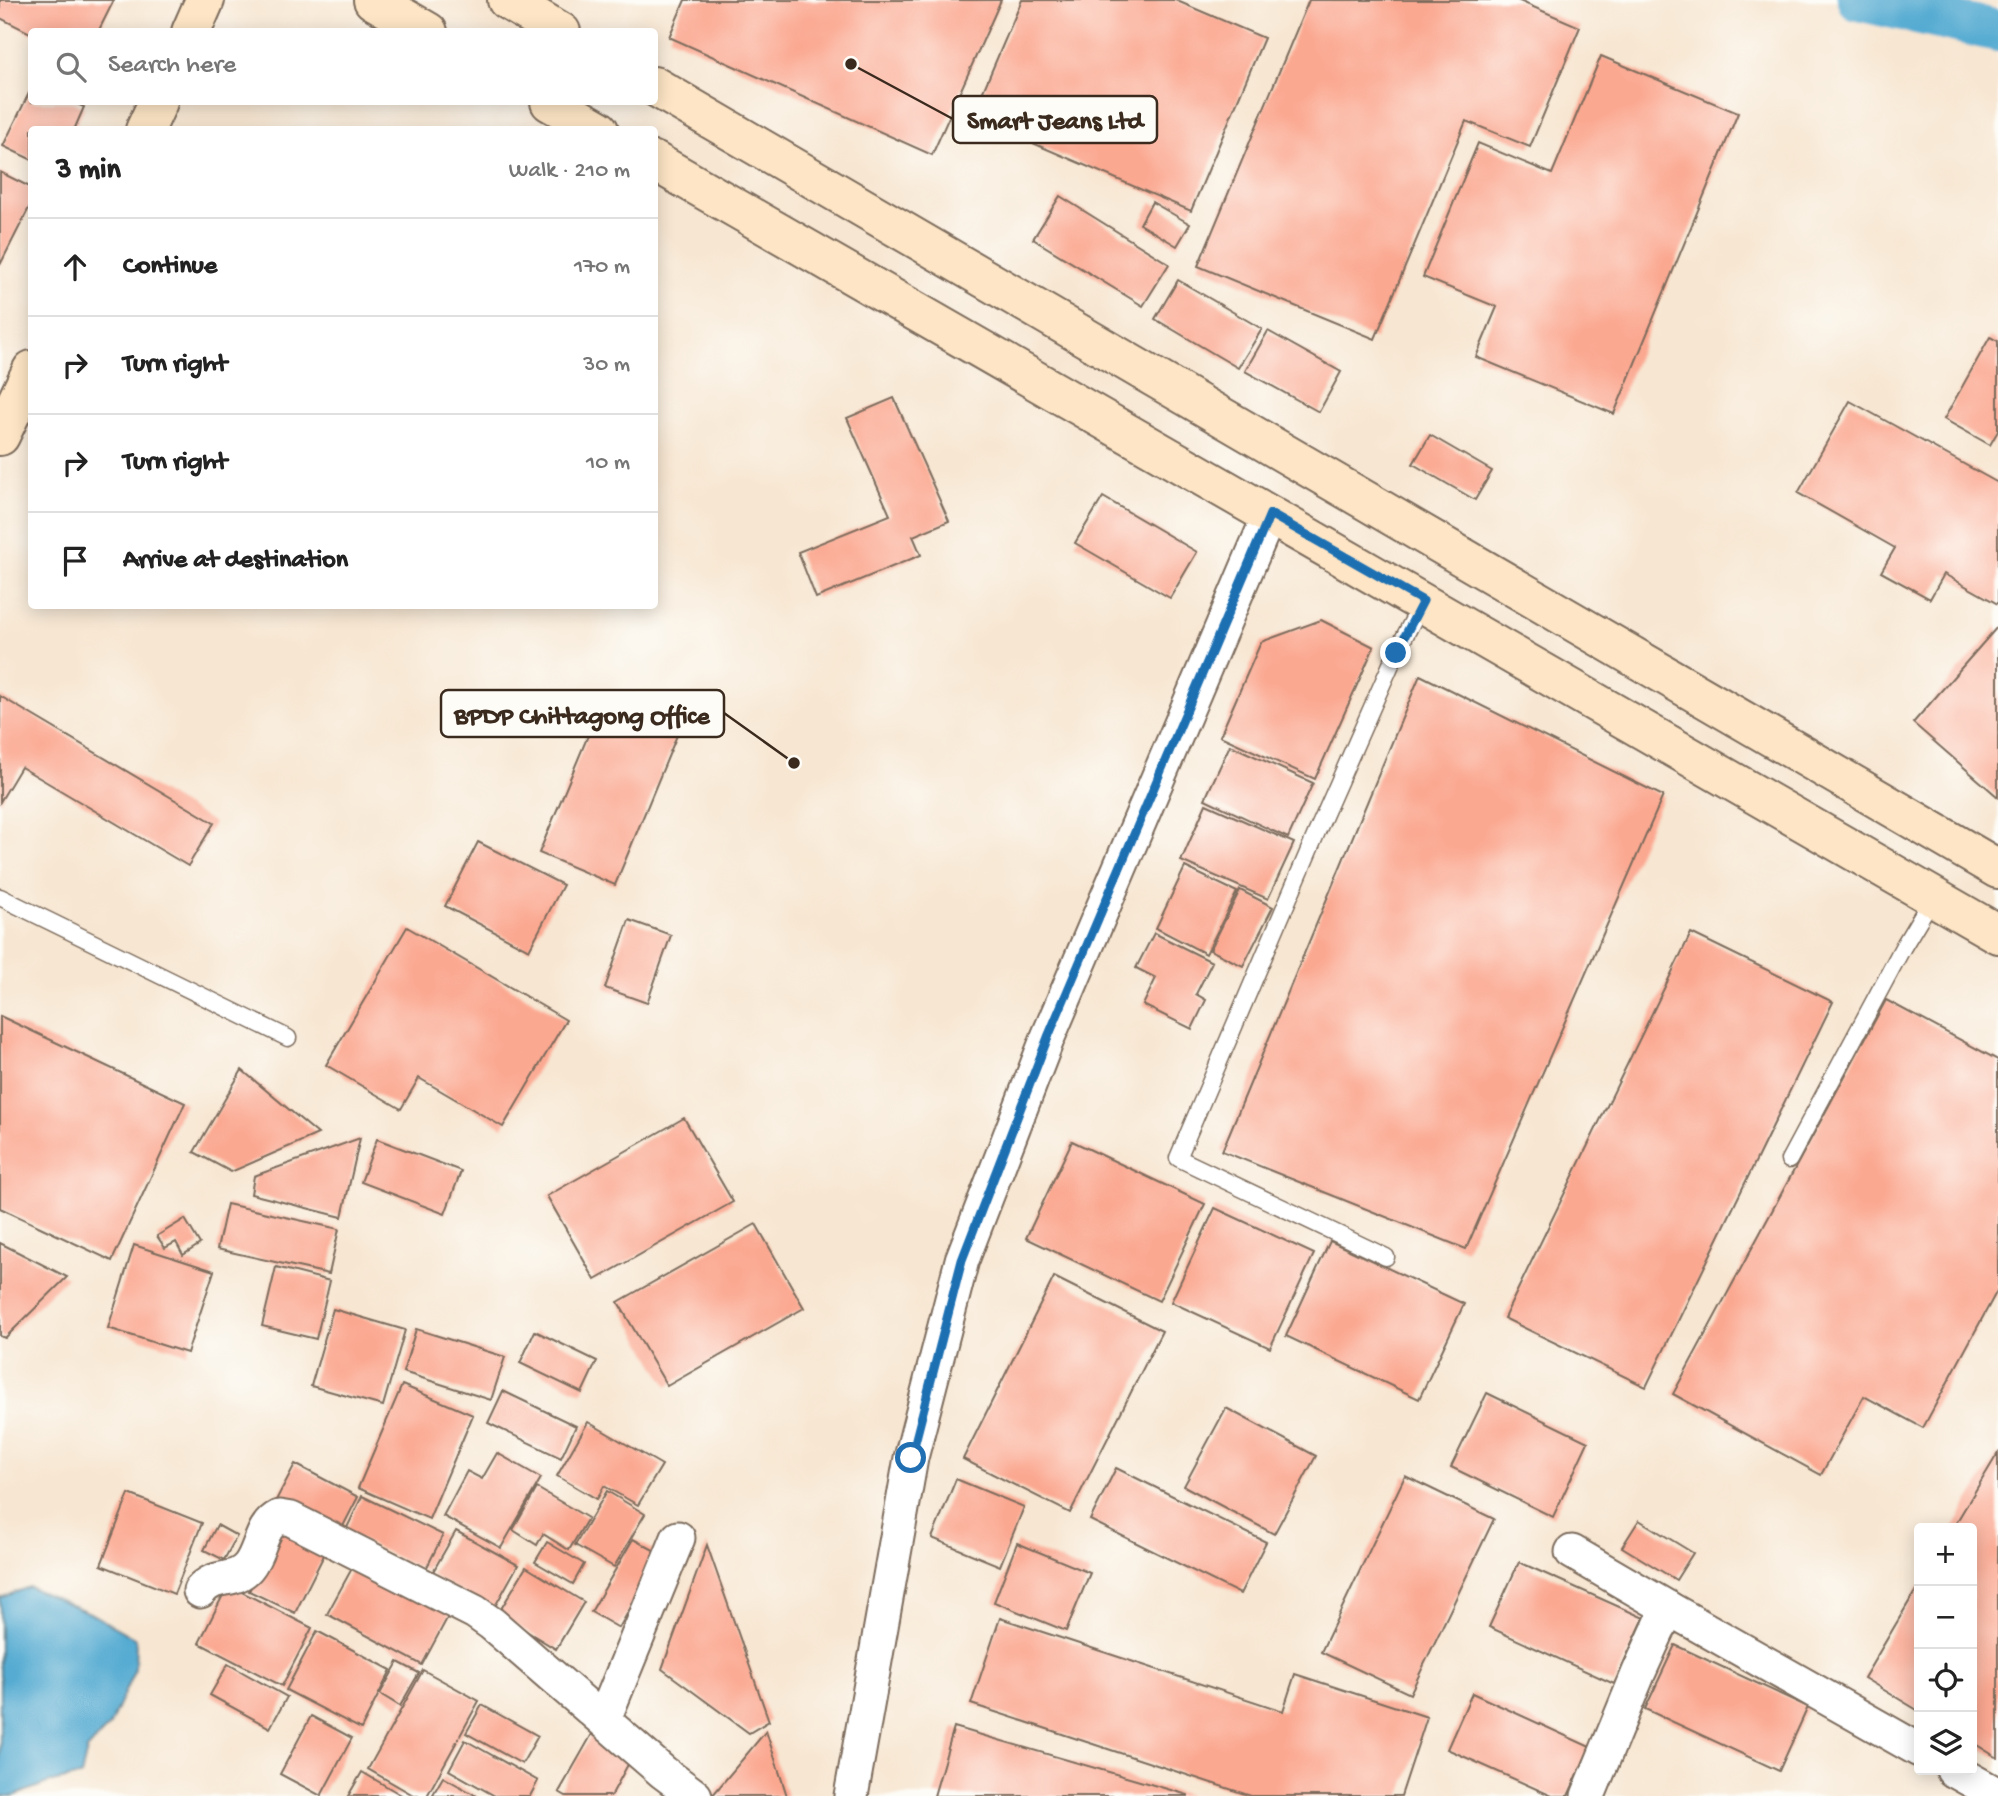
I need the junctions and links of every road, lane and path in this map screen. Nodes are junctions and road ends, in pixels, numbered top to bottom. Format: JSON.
{"nodes":[{"id":1,"x":205,"y":0,"type":"edge"},
{"id":2,"x":373,"y":0,"type":"edge"},
{"id":3,"x":507,"y":0,"type":"edge"},
{"id":4,"x":193,"y":28,"type":"edge"},
{"id":5,"x":421,"y":28,"type":"edge"},
{"id":6,"x":554,"y":28,"type":"edge"},
{"id":7,"x":658,"y":88,"type":"edge"},
{"id":8,"x":157,"y":105,"type":"edge"},
{"id":9,"x":555,"y":105,"type":"edge"},
{"id":10,"x":147,"y":126,"type":"edge"},
{"id":11,"x":592,"y":126,"type":"edge"},
{"id":12,"x":658,"y":163,"type":"edge"},
{"id":13,"x":28,"y":378,"type":"edge"},
{"id":14,"x":0,"y":436,"type":"edge"},
{"id":15,"x":1270,"y":514,"type":"junction"},
{"id":16,"x":1423,"y":601,"type":"junction"},
{"id":17,"x":1998,"y":869,"type":"edge"},
{"id":18,"x":0,"y":897,"type":"edge"},
{"id":19,"x":1933,"y":897,"type":"junction"},
{"id":20,"x":1998,"y":933,"type":"edge"},
{"id":21,"x":288,"y":1038,"type":"dead end"},
{"id":22,"x":1789,"y":1160,"type":"dead end"},
{"id":23,"x":1386,"y":1257,"type":"dead end"},
{"id":24,"x":678,"y":1538,"type":"dead end"},
{"id":25,"x":1572,"y":1552,"type":"dead end"},
{"id":26,"x":200,"y":1591,"type":"dead end"},
{"id":27,"x":1668,"y":1608,"type":"junction"},
{"id":28,"x":604,"y":1719,"type":"junction"},
{"id":29,"x":1914,"y":1747,"type":"edge"},
{"id":30,"x":1962,"y":1775,"type":"edge"},
{"id":31,"x":1998,"y":1794,"type":"edge"},
{"id":32,"x":695,"y":1796,"type":"edge"},
{"id":33,"x":851,"y":1796,"type":"edge"},
{"id":34,"x":1588,"y":1796,"type":"edge"}],
"edges":[{"from":1,"to":4,"type":"street"},
{"from":2,"to":5,"type":"street"},
{"from":3,"to":6,"type":"street"},
{"from":7,"to":17,"type":"street"},
{"from":8,"to":10,"type":"street"},
{"from":9,"to":11,"type":"street"},
{"from":12,"to":15,"type":"street"},
{"from":13,"to":14,"type":"street"},
{"from":15,"to":16,"type":"street"},
{"from":15,"to":33,"type":"street"},
{"from":16,"to":19,"type":"street"},
{"from":16,"to":23,"type":"lane"},
{"from":18,"to":21,"type":"lane"},
{"from":19,"to":20,"type":"street"},
{"from":19,"to":22,"type":"lane"},
{"from":24,"to":28,"type":"street"},
{"from":25,"to":27,"type":"street"},
{"from":26,"to":28,"type":"street"},
{"from":27,"to":29,"type":"street"},
{"from":27,"to":34,"type":"street"},
{"from":28,"to":32,"type":"street"},
{"from":30,"to":31,"type":"street"}]}
